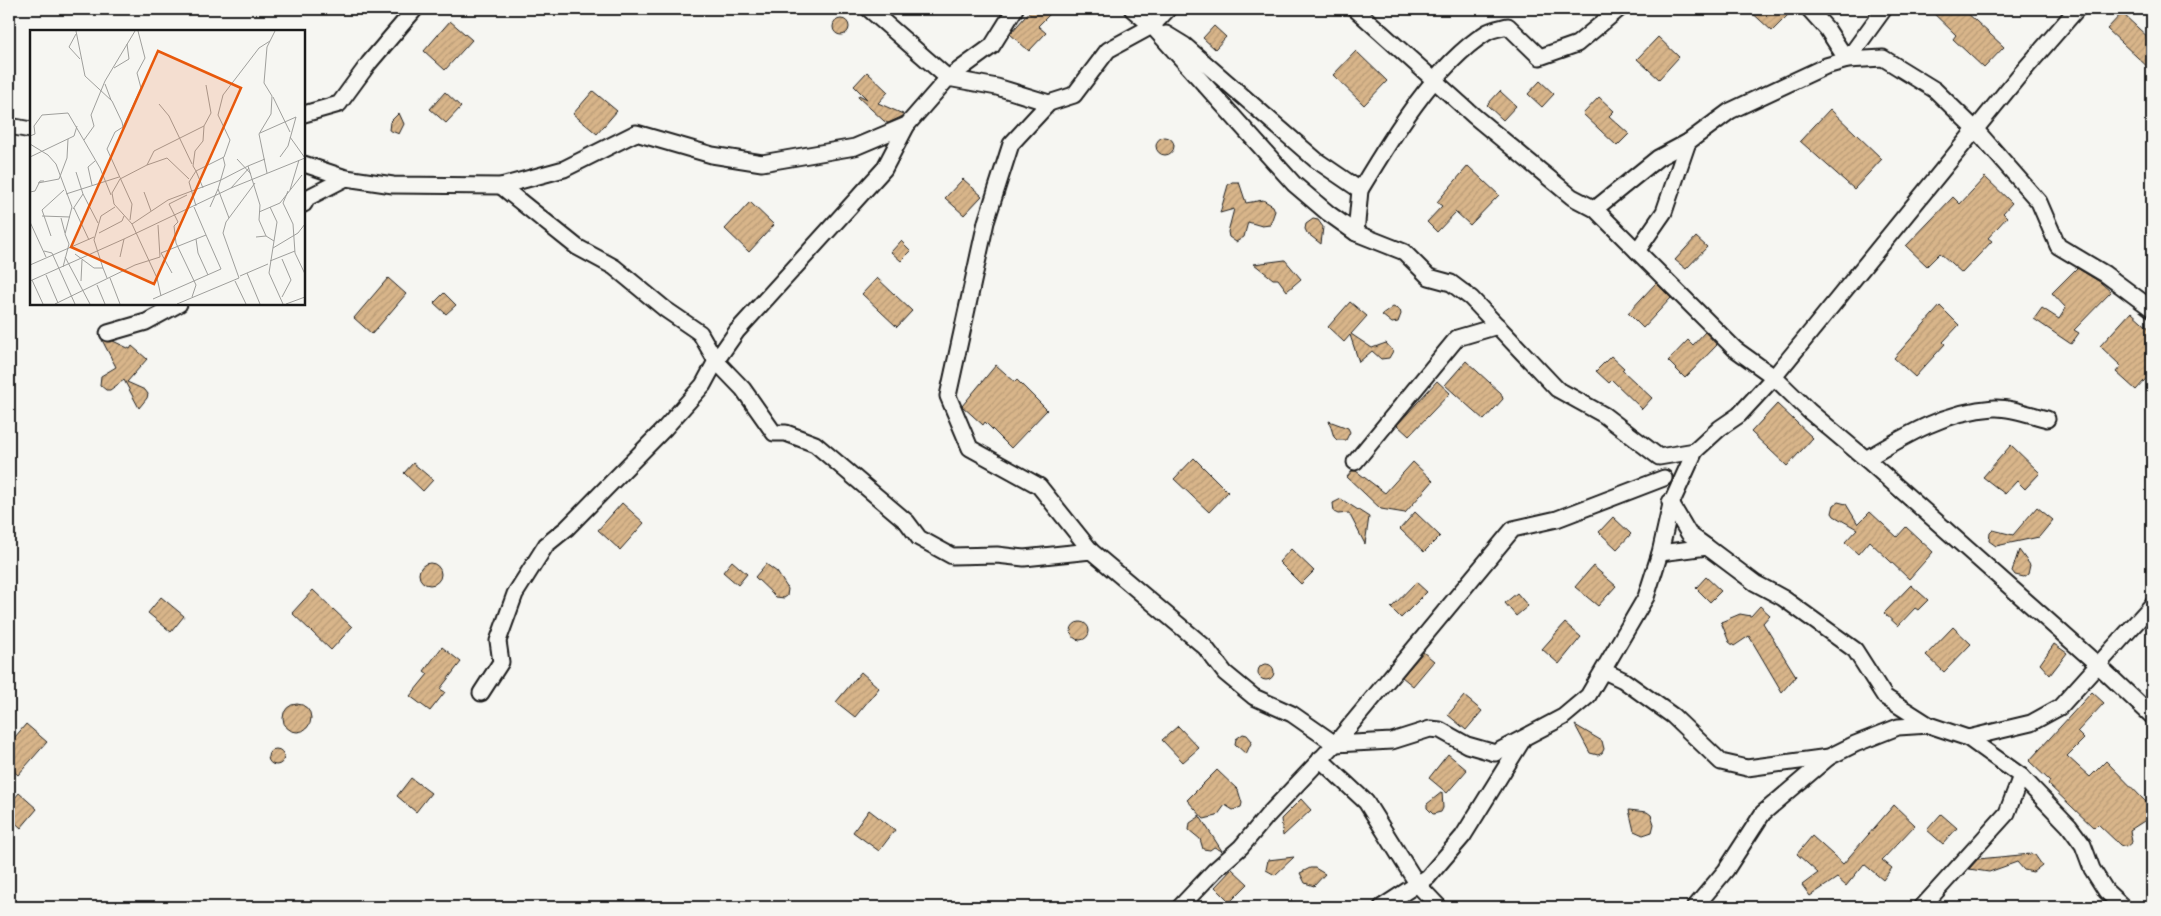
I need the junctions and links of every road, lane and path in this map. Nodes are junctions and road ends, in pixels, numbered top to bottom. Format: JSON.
{"nodes":[{"id":1,"x":415,"y":9,"type":"edge"},
{"id":2,"x":869,"y":9,"type":"edge"},
{"id":3,"x":1015,"y":9,"type":"edge"},
{"id":4,"x":1132,"y":9,"type":"edge"},
{"id":5,"x":1168,"y":9,"type":"edge"},
{"id":6,"x":1355,"y":9,"type":"edge"},
{"id":7,"x":1619,"y":9,"type":"edge"},
{"id":8,"x":1809,"y":9,"type":"edge"},
{"id":9,"x":1884,"y":9,"type":"edge"},
{"id":10,"x":2077,"y":9,"type":"edge"},
{"id":11,"x":1152,"y":26,"type":"junction"},
{"id":12,"x":1847,"y":60,"type":"junction"},
{"id":13,"x":948,"y":78,"type":"junction"},
{"id":14,"x":1435,"y":81,"type":"junction"},
{"id":15,"x":1050,"y":103,"type":"junction"},
{"id":16,"x":305,"y":114,"type":"edge"},
{"id":17,"x":907,"y":125,"type":"junction"},
{"id":18,"x":9,"y":126,"type":"edge"},
{"id":19,"x":30,"y":130,"type":"edge"},
{"id":20,"x":1976,"y":130,"type":"junction"},
{"id":21,"x":1688,"y":142,"type":"junction"},
{"id":22,"x":305,"y":164,"type":"edge"},
{"id":23,"x":346,"y":178,"type":"junction"},
{"id":24,"x":501,"y":186,"type":"junction"},
{"id":25,"x":1360,"y":190,"type":"junction"},
{"id":26,"x":305,"y":202,"type":"edge"},
{"id":27,"x":1595,"y":209,"type":"junction"},
{"id":28,"x":1356,"y":233,"type":"junction"},
{"id":29,"x":1637,"y":251,"type":"junction"},
{"id":30,"x":177,"y":305,"type":"edge"},
{"id":31,"x":2152,"y":309,"type":"edge"},
{"id":32,"x":1498,"y":326,"type":"junction"},
{"id":33,"x":108,"y":333,"type":"dead end"},
{"id":34,"x":716,"y":361,"type":"junction"},
{"id":35,"x":1774,"y":377,"type":"junction"},
{"id":36,"x":2047,"y":419,"type":"dead end"},
{"id":37,"x":1695,"y":451,"type":"junction"},
{"id":38,"x":1658,"y":457,"type":"junction"},
{"id":39,"x":1866,"y":459,"type":"junction"},
{"id":40,"x":1355,"y":462,"type":"dead end"},
{"id":41,"x":1664,"y":478,"type":"junction"},
{"id":42,"x":1671,"y":504,"type":"junction"},
{"id":43,"x":1707,"y":547,"type":"junction"},
{"id":44,"x":1091,"y":551,"type":"junction"},
{"id":45,"x":1660,"y":554,"type":"junction"},
{"id":46,"x":2152,"y":605,"type":"edge"},
{"id":47,"x":2098,"y":665,"type":"junction"},
{"id":48,"x":1604,"y":671,"type":"junction"},
{"id":49,"x":481,"y":692,"type":"dead end"},
{"id":50,"x":2152,"y":716,"type":"edge"},
{"id":51,"x":1929,"y":725,"type":"junction"},
{"id":52,"x":1968,"y":738,"type":"junction"},
{"id":53,"x":1522,"y":741,"type":"junction"},
{"id":54,"x":1335,"y":744,"type":"junction"},
{"id":55,"x":1829,"y":757,"type":"junction"},
{"id":56,"x":1320,"y":759,"type":"junction"},
{"id":57,"x":2021,"y":776,"type":"junction"},
{"id":58,"x":1418,"y":884,"type":"junction"},
{"id":59,"x":1180,"y":907,"type":"edge"},
{"id":60,"x":1382,"y":907,"type":"edge"},
{"id":61,"x":1440,"y":907,"type":"edge"},
{"id":62,"x":1695,"y":907,"type":"edge"},
{"id":63,"x":1922,"y":907,"type":"edge"},
{"id":64,"x":2123,"y":907,"type":"edge"}],
"edges":[{"from":1,"to":16,"type":"street"},
{"from":2,"to":13,"type":"street"},
{"from":3,"to":13,"type":"street"},
{"from":4,"to":11,"type":"street"},
{"from":5,"to":11,"type":"street"},
{"from":6,"to":14,"type":"street"},
{"from":7,"to":14,"type":"street"},
{"from":8,"to":12,"type":"street"},
{"from":9,"to":12,"type":"street"},
{"from":10,"to":20,"type":"street"},
{"from":11,"to":15,"type":"street"},
{"from":11,"to":25,"type":"street"},
{"from":11,"to":28,"type":"street"},
{"from":12,"to":20,"type":"street"},
{"from":12,"to":21,"type":"street"},
{"from":13,"to":15,"type":"street"},
{"from":13,"to":17,"type":"street"},
{"from":14,"to":25,"type":"street"},
{"from":14,"to":27,"type":"street"},
{"from":15,"to":44,"type":"street"},
{"from":17,"to":24,"type":"street"},
{"from":17,"to":34,"type":"street"},
{"from":18,"to":19,"type":"street"},
{"from":20,"to":31,"type":"street"},
{"from":20,"to":35,"type":"street"},
{"from":21,"to":27,"type":"street"},
{"from":21,"to":29,"type":"street"},
{"from":22,"to":23,"type":"street"},
{"from":23,"to":24,"type":"street"},
{"from":23,"to":26,"type":"street"},
{"from":24,"to":34,"type":"street"},
{"from":25,"to":28,"type":"street"},
{"from":27,"to":29,"type":"street"},
{"from":28,"to":32,"type":"street"},
{"from":29,"to":35,"type":"street"},
{"from":30,"to":33,"type":"street"},
{"from":32,"to":38,"type":"street"},
{"from":32,"to":40,"type":"street"},
{"from":34,"to":44,"type":"street"},
{"from":34,"to":49,"type":"street"},
{"from":35,"to":37,"type":"street"},
{"from":35,"to":39,"type":"street"},
{"from":36,"to":39,"type":"street"},
{"from":37,"to":38,"type":"street"},
{"from":37,"to":42,"type":"street"},
{"from":38,"to":41,"type":"street"},
{"from":39,"to":47,"type":"street"},
{"from":41,"to":42,"type":"street"},
{"from":41,"to":54,"type":"street"},
{"from":42,"to":43,"type":"street"},
{"from":42,"to":45,"type":"street"},
{"from":43,"to":45,"type":"street"},
{"from":43,"to":51,"type":"street"},
{"from":44,"to":54,"type":"street"},
{"from":45,"to":48,"type":"street"},
{"from":46,"to":47,"type":"street"},
{"from":47,"to":50,"type":"street"},
{"from":47,"to":52,"type":"street"},
{"from":48,"to":53,"type":"street"},
{"from":48,"to":55,"type":"street"},
{"from":51,"to":52,"type":"street"},
{"from":51,"to":55,"type":"street"},
{"from":52,"to":57,"type":"street"},
{"from":53,"to":54,"type":"street"},
{"from":53,"to":58,"type":"street"},
{"from":54,"to":56,"type":"street"},
{"from":55,"to":62,"type":"street"},
{"from":56,"to":58,"type":"street"},
{"from":56,"to":59,"type":"street"},
{"from":57,"to":63,"type":"street"},
{"from":57,"to":64,"type":"street"},
{"from":58,"to":60,"type":"street"},
{"from":58,"to":61,"type":"street"}]}
